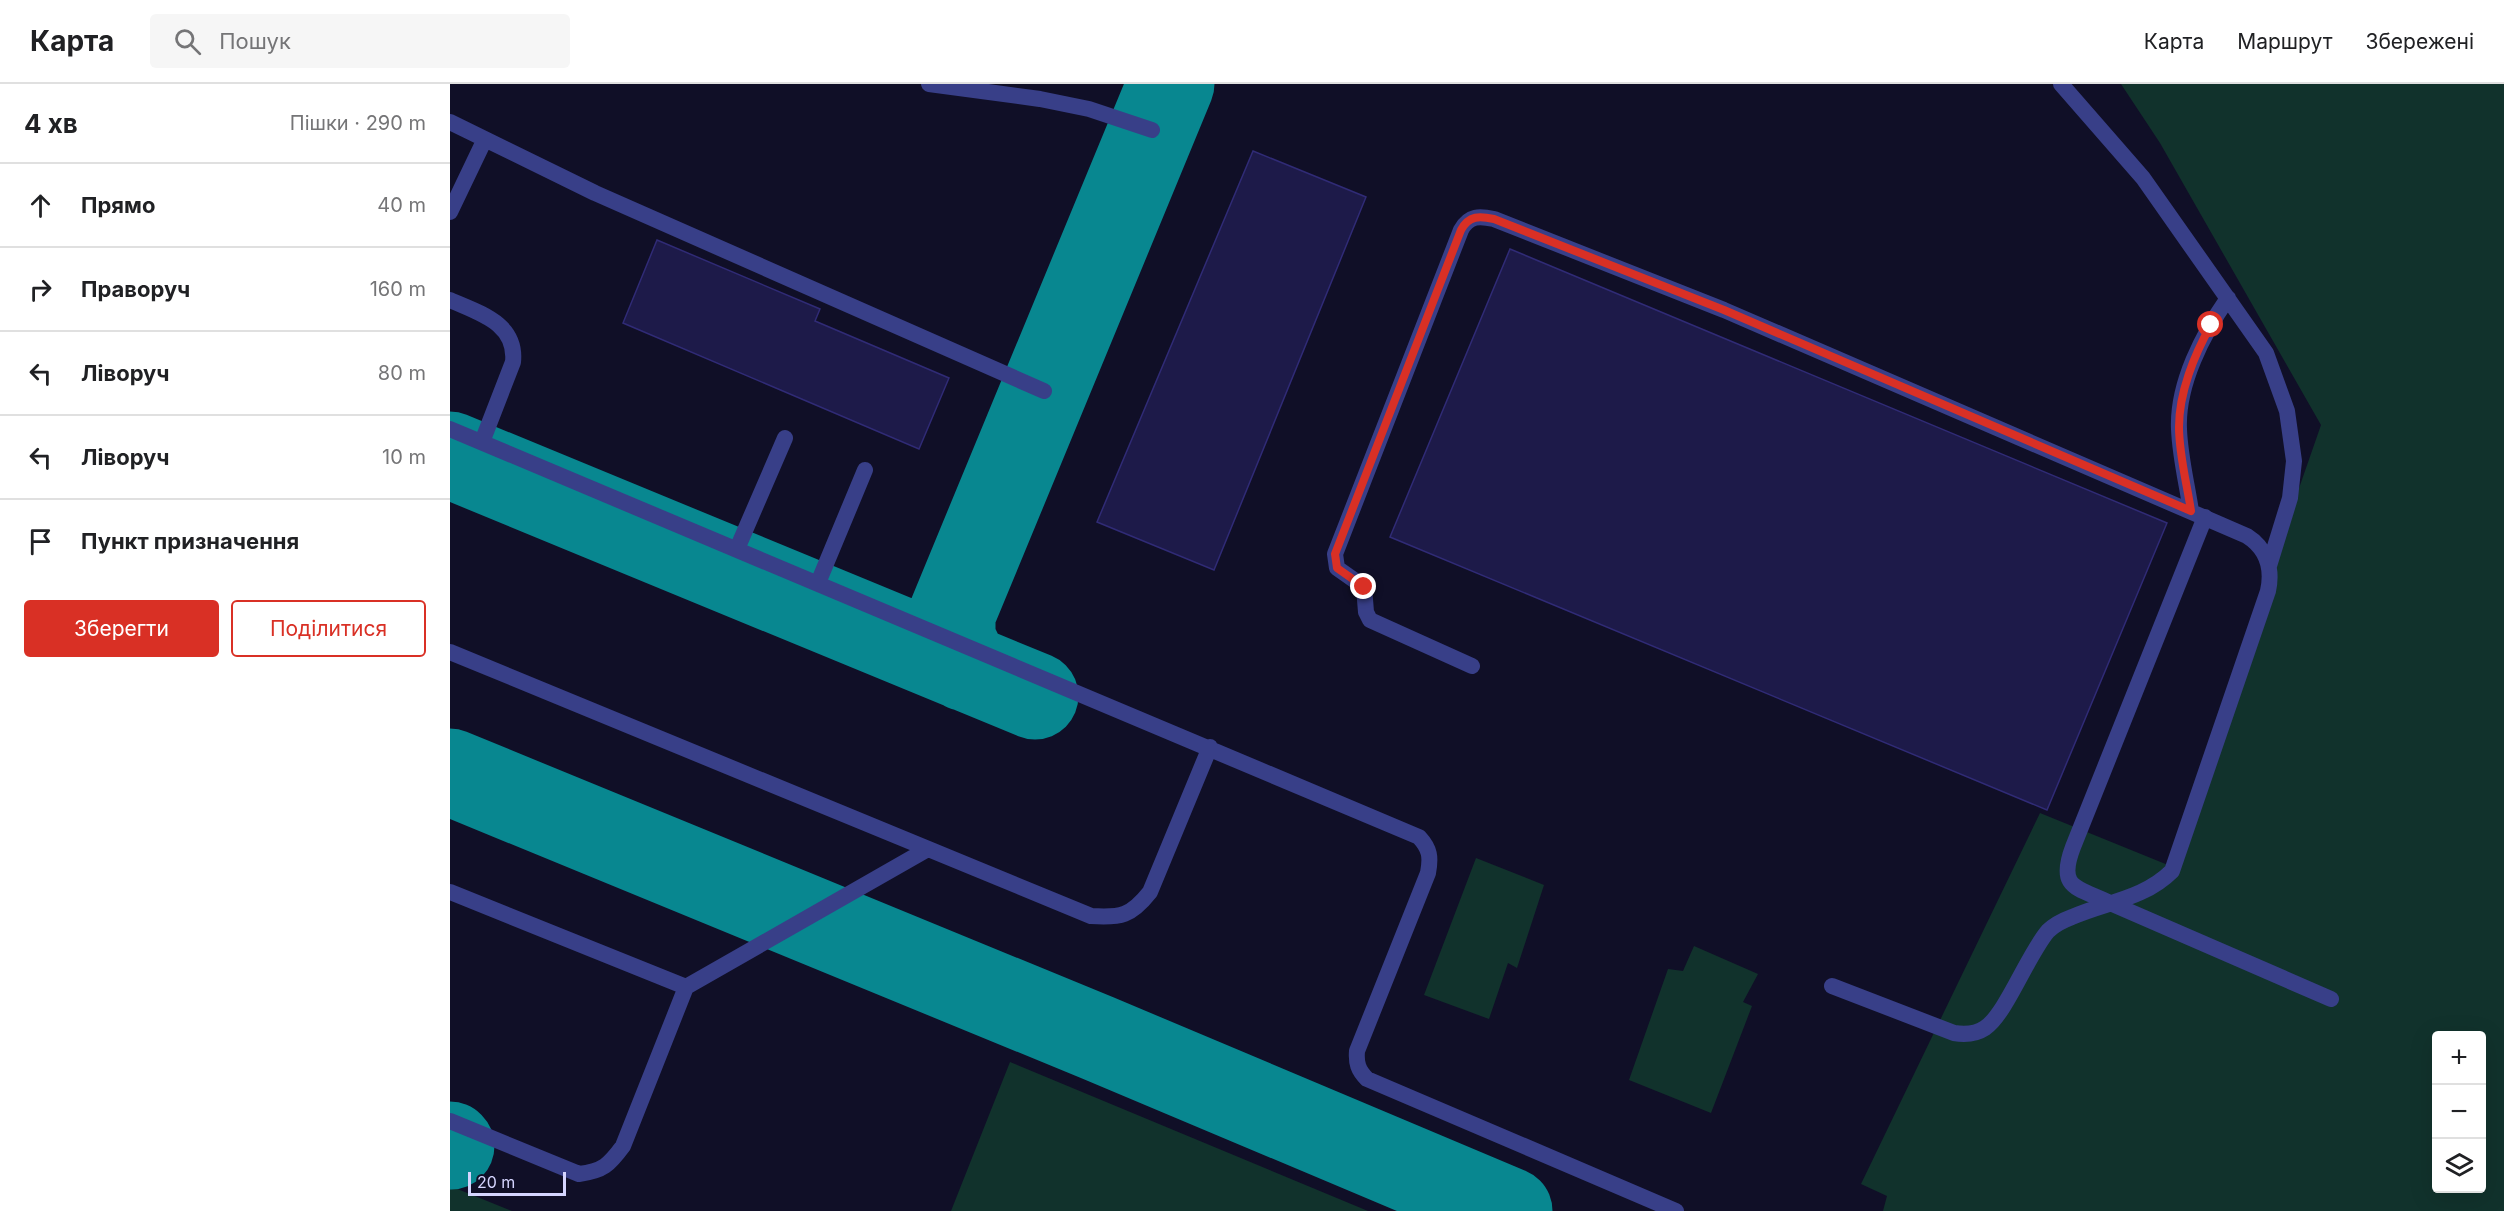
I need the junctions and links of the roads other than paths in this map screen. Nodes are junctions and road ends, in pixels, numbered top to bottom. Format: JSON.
{"nodes":[{"id":1,"x":929,"y":84,"type":"edge"},
{"id":2,"x":2061,"y":84,"type":"edge"},
{"id":3,"x":450,"y":122,"type":"edge"},
{"id":4,"x":1152,"y":130,"type":"dead end"},
{"id":5,"x":484,"y":141,"type":"junction"},
{"id":6,"x":450,"y":212,"type":"edge"},
{"id":7,"x":2228,"y":298,"type":"junction"},
{"id":8,"x":450,"y":300,"type":"edge"},
{"id":9,"x":1044,"y":391,"type":"dead end"},
{"id":10,"x":450,"y":429,"type":"edge"},
{"id":11,"x":785,"y":438,"type":"dead end"},
{"id":12,"x":482,"y":442,"type":"junction"},
{"id":13,"x":865,"y":470,"type":"dead end"},
{"id":14,"x":2198,"y":514,"type":"junction"},
{"id":15,"x":737,"y":549,"type":"junction"},
{"id":16,"x":2269,"y":566,"type":"junction"},
{"id":17,"x":818,"y":583,"type":"junction"},
{"id":18,"x":450,"y":652,"type":"edge"},
{"id":19,"x":1472,"y":666,"type":"dead end"},
{"id":20,"x":1210,"y":747,"type":"junction"},
{"id":21,"x":926,"y":850,"type":"junction"},
{"id":22,"x":450,"y":892,"type":"edge"},
{"id":23,"x":2110,"y":903,"type":"junction"},
{"id":24,"x":1832,"y":986,"type":"dead end"},
{"id":25,"x":686,"y":987,"type":"junction"},
{"id":26,"x":2331,"y":999,"type":"dead end"},
{"id":27,"x":450,"y":1121,"type":"edge"},
{"id":28,"x":1676,"y":1211,"type":"edge"}],
"edges":[{"from":1,"to":4,"type":"lane"},
{"from":2,"to":7,"type":"lane"},
{"from":3,"to":5,"type":"lane"},
{"from":5,"to":6,"type":"lane"},
{"from":5,"to":9,"type":"lane"},
{"from":7,"to":14,"type":"lane"},
{"from":7,"to":16,"type":"lane"},
{"from":8,"to":12,"type":"lane"},
{"from":10,"to":12,"type":"lane"},
{"from":11,"to":15,"type":"lane"},
{"from":12,"to":15,"type":"lane"},
{"from":13,"to":17,"type":"lane"},
{"from":14,"to":16,"type":"lane"},
{"from":14,"to":19,"type":"lane"},
{"from":14,"to":23,"type":"lane"},
{"from":15,"to":17,"type":"lane"},
{"from":16,"to":23,"type":"lane"},
{"from":17,"to":20,"type":"lane"},
{"from":18,"to":21,"type":"lane"},
{"from":20,"to":21,"type":"lane"},
{"from":20,"to":28,"type":"lane"},
{"from":21,"to":25,"type":"lane"},
{"from":22,"to":25,"type":"lane"},
{"from":23,"to":24,"type":"lane"},
{"from":23,"to":26,"type":"lane"},
{"from":25,"to":27,"type":"lane"}]}
